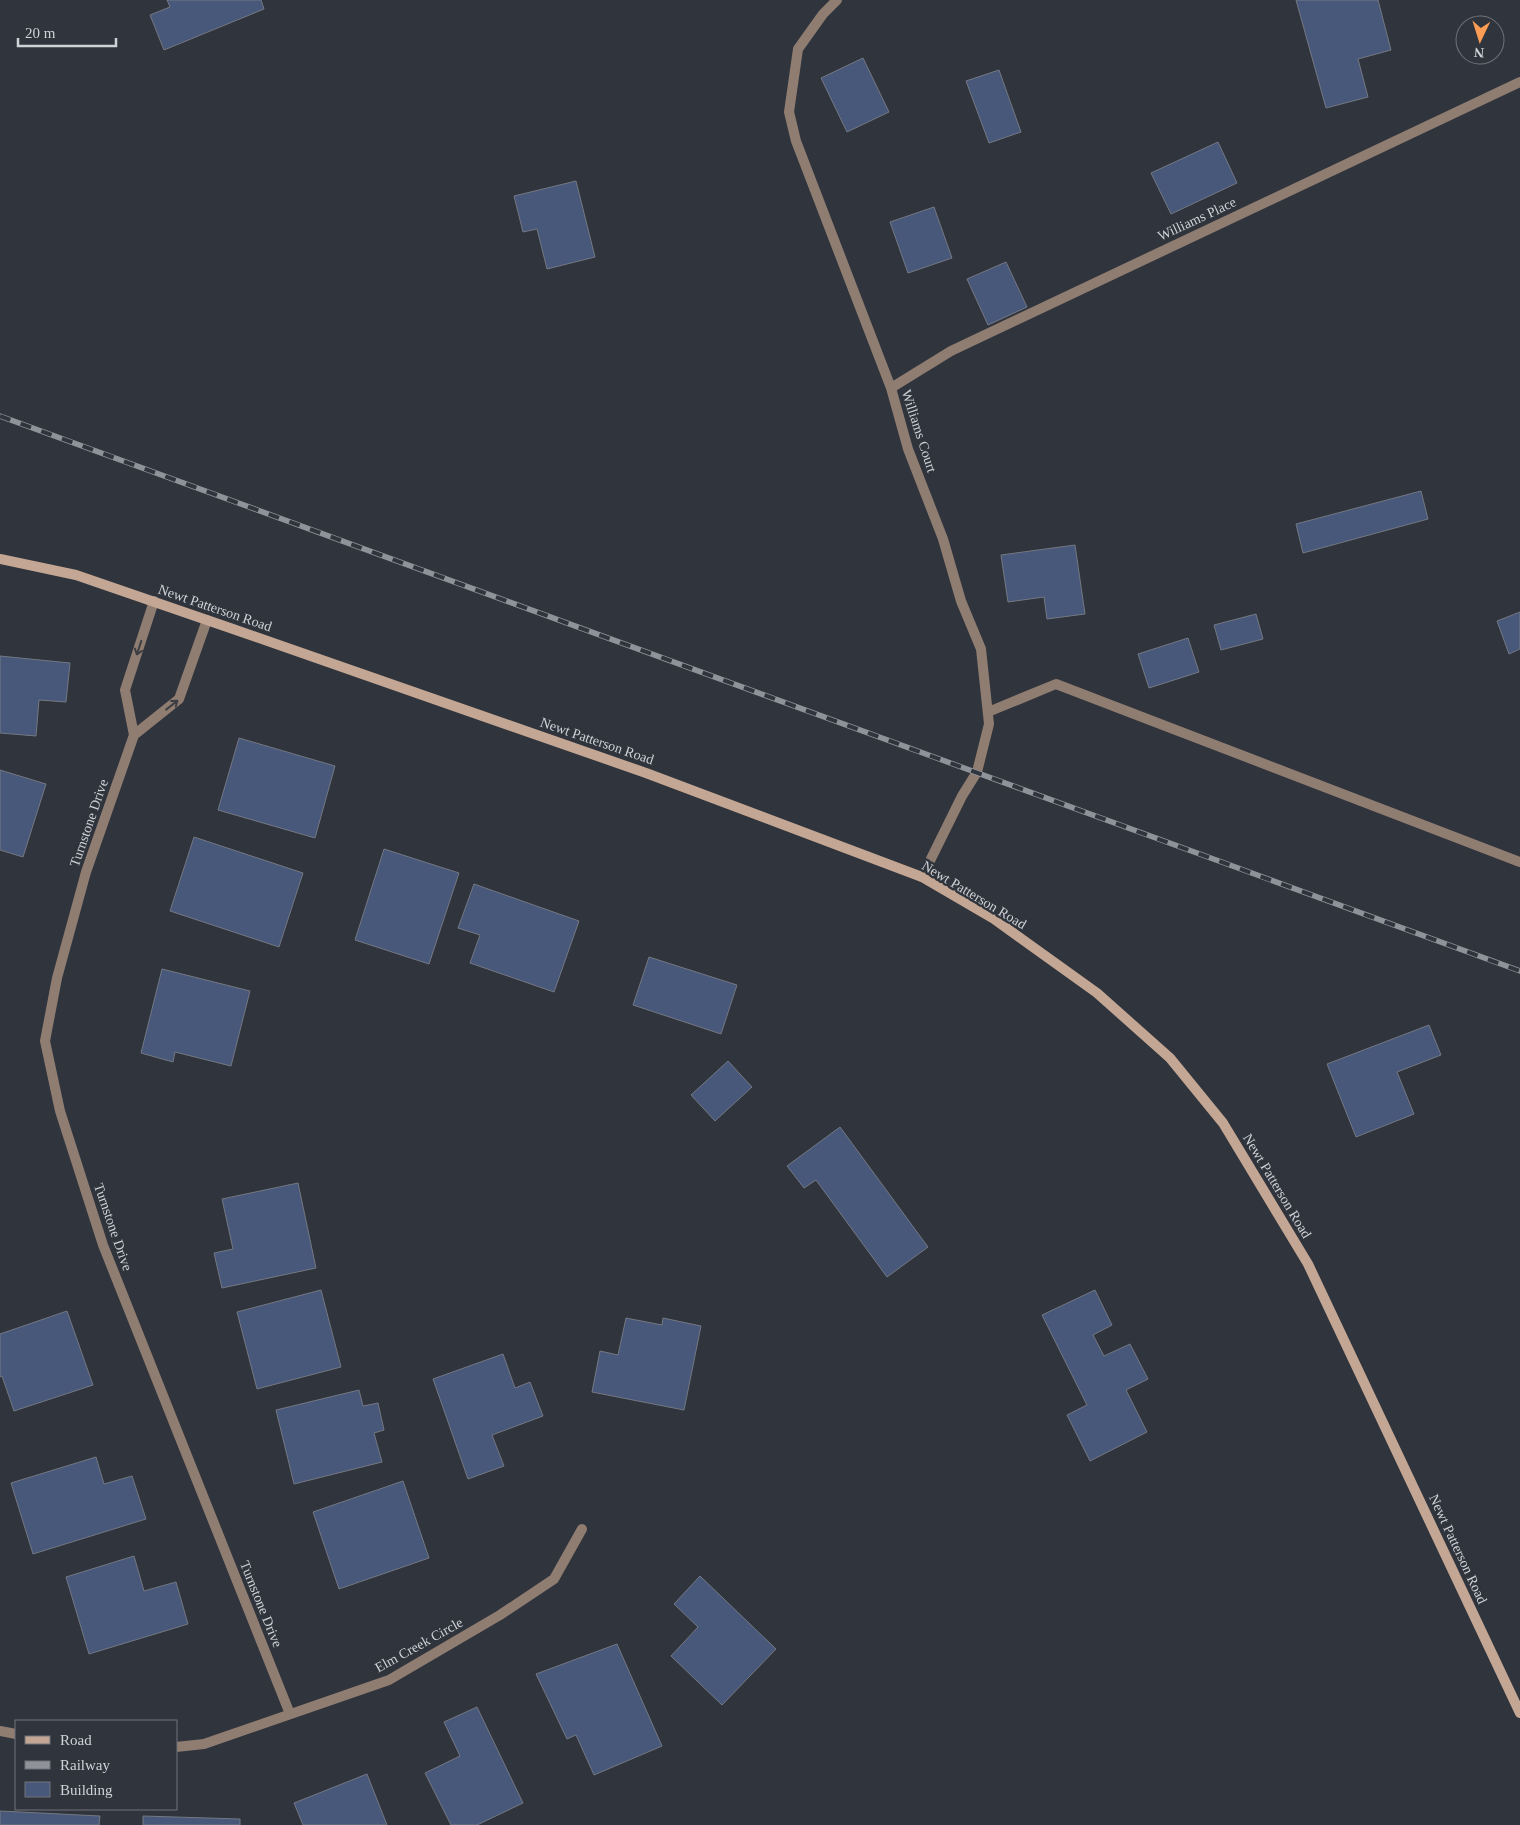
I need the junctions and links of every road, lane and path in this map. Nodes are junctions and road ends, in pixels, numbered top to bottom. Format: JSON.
{"nodes":[{"id":1,"x":837,"y":0,"type":"edge"},
{"id":2,"x":1520,"y":82,"type":"edge"},
{"id":3,"x":891,"y":388,"type":"junction"},
{"id":4,"x":0,"y":559,"type":"edge"},
{"id":5,"x":154,"y":601,"type":"junction"},
{"id":6,"x":207,"y":620,"type":"junction"},
{"id":7,"x":988,"y":712,"type":"junction"},
{"id":8,"x":134,"y":735,"type":"junction"},
{"id":9,"x":1520,"y":862,"type":"edge"},
{"id":10,"x":922,"y":877,"type":"junction"},
{"id":11,"x":582,"y":1529,"type":"dead end"},
{"id":12,"x":1520,"y":1713,"type":"edge"},
{"id":13,"x":290,"y":1714,"type":"junction"},
{"id":14,"x":0,"y":1731,"type":"edge"},
{"id":15,"x":15,"y":1734,"type":"edge"},
{"id":16,"x":178,"y":1747,"type":"edge"}],
"edges":[{"from":1,"to":3,"type":"street","name":"Williams Court"},
{"from":2,"to":3,"type":"street","name":"Williams Place"},
{"from":3,"to":7,"type":"street","name":"Williams Court"},
{"from":4,"to":5,"type":"street","name":"Newt Patterson Road"},
{"from":5,"to":6,"type":"street","name":"Newt Patterson Road"},
{"from":5,"to":8,"type":"street","name":"Turnstone Drive","one_way":true},
{"from":8,"to":6,"type":"street","one_way":true},
{"from":6,"to":10,"type":"street","name":"Newt Patterson Road"},
{"from":7,"to":9,"type":"street"},
{"from":7,"to":10,"type":"street","name":"Williams Court"},
{"from":8,"to":13,"type":"street","name":"Turnstone Drive"},
{"from":10,"to":12,"type":"street","name":"Newt Patterson Road"},
{"from":11,"to":13,"type":"street","name":"Elm Creek Circle"},
{"from":13,"to":16,"type":"street","name":"Elm Creek Circle"},
{"from":14,"to":15,"type":"street"}]}
